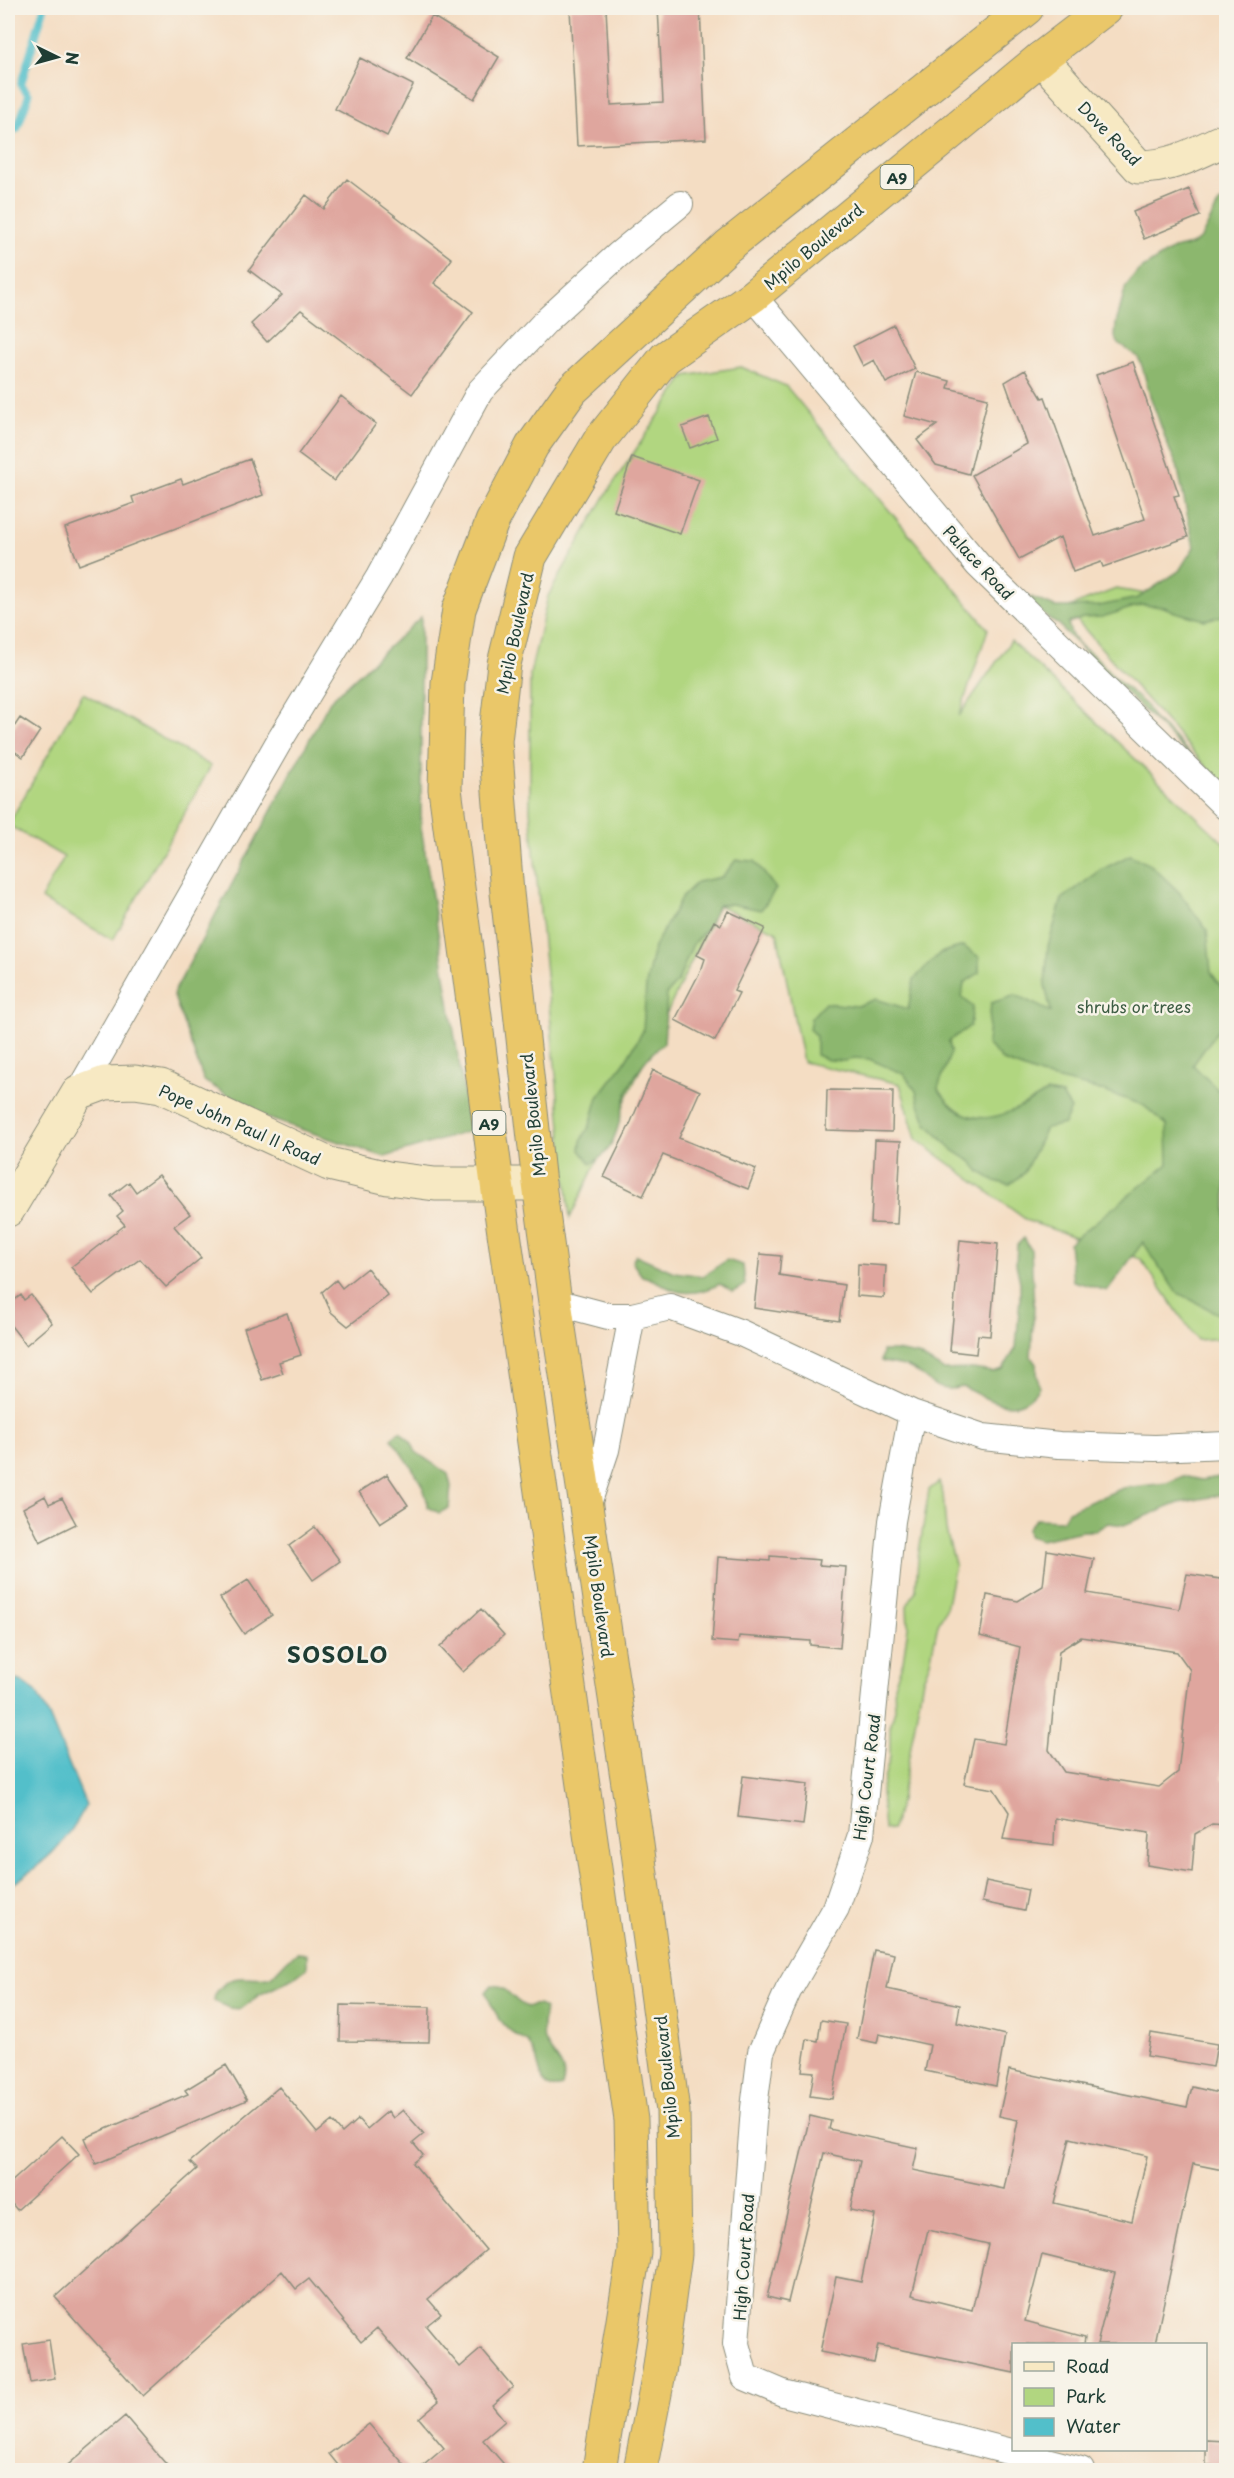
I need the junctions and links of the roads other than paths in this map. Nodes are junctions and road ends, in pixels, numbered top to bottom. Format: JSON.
{"nodes":[{"id":1,"x":1027,"y":8,"type":"edge"},
{"id":2,"x":1106,"y":8,"type":"edge"},
{"id":3,"x":1041,"y":58,"type":"junction"},
{"id":4,"x":1227,"y":139,"type":"edge"},
{"id":5,"x":680,"y":204,"type":"dead end"},
{"id":6,"x":753,"y":296,"type":"junction"},
{"id":7,"x":1227,"y":807,"type":"edge"},
{"id":8,"x":78,"y":1093,"type":"junction"},
{"id":9,"x":497,"y":1184,"type":"junction"},
{"id":10,"x":539,"y":1184,"type":"junction"},
{"id":11,"x":8,"y":1210,"type":"edge"},
{"id":12,"x":555,"y":1302,"type":"junction"},
{"id":13,"x":633,"y":1316,"type":"junction"},
{"id":14,"x":912,"y":1413,"type":"junction"},
{"id":15,"x":1227,"y":1445,"type":"edge"},
{"id":16,"x":587,"y":1507,"type":"junction"},
{"id":17,"x":599,"y":2470,"type":"edge"},
{"id":18,"x":640,"y":2470,"type":"edge"},
{"id":19,"x":1081,"y":2470,"type":"edge"}],
"edges":[{"from":1,"to":9,"type":"highway","number":"A9"},
{"from":2,"to":3,"type":"highway","name":"Mpilo Boulevard","number":"A9"},
{"from":3,"to":4,"type":"main road","name":"Dove Road"},
{"from":3,"to":6,"type":"highway","name":"Mpilo Boulevard","number":"A9"},
{"from":5,"to":8,"type":"street"},
{"from":6,"to":7,"type":"street","name":"Palace Road"},
{"from":6,"to":10,"type":"highway","name":"Mpilo Boulevard","number":"A9"},
{"from":8,"to":9,"type":"main road","name":"Pope John Paul II Road"},
{"from":8,"to":11,"type":"main road"},
{"from":9,"to":10,"type":"main road","name":"Pope John Paul II Road"},
{"from":9,"to":17,"type":"highway","number":"A9"},
{"from":10,"to":12,"type":"highway","name":"Mpilo Boulevard","number":"A9"},
{"from":12,"to":13,"type":"street"},
{"from":12,"to":16,"type":"highway","name":"Mpilo Boulevard","number":"A9"},
{"from":13,"to":14,"type":"street"},
{"from":13,"to":16,"type":"street"},
{"from":14,"to":15,"type":"street"},
{"from":14,"to":19,"type":"street","name":"High Court Road"},
{"from":16,"to":18,"type":"highway","name":"Mpilo Boulevard","number":"A9"}]}
